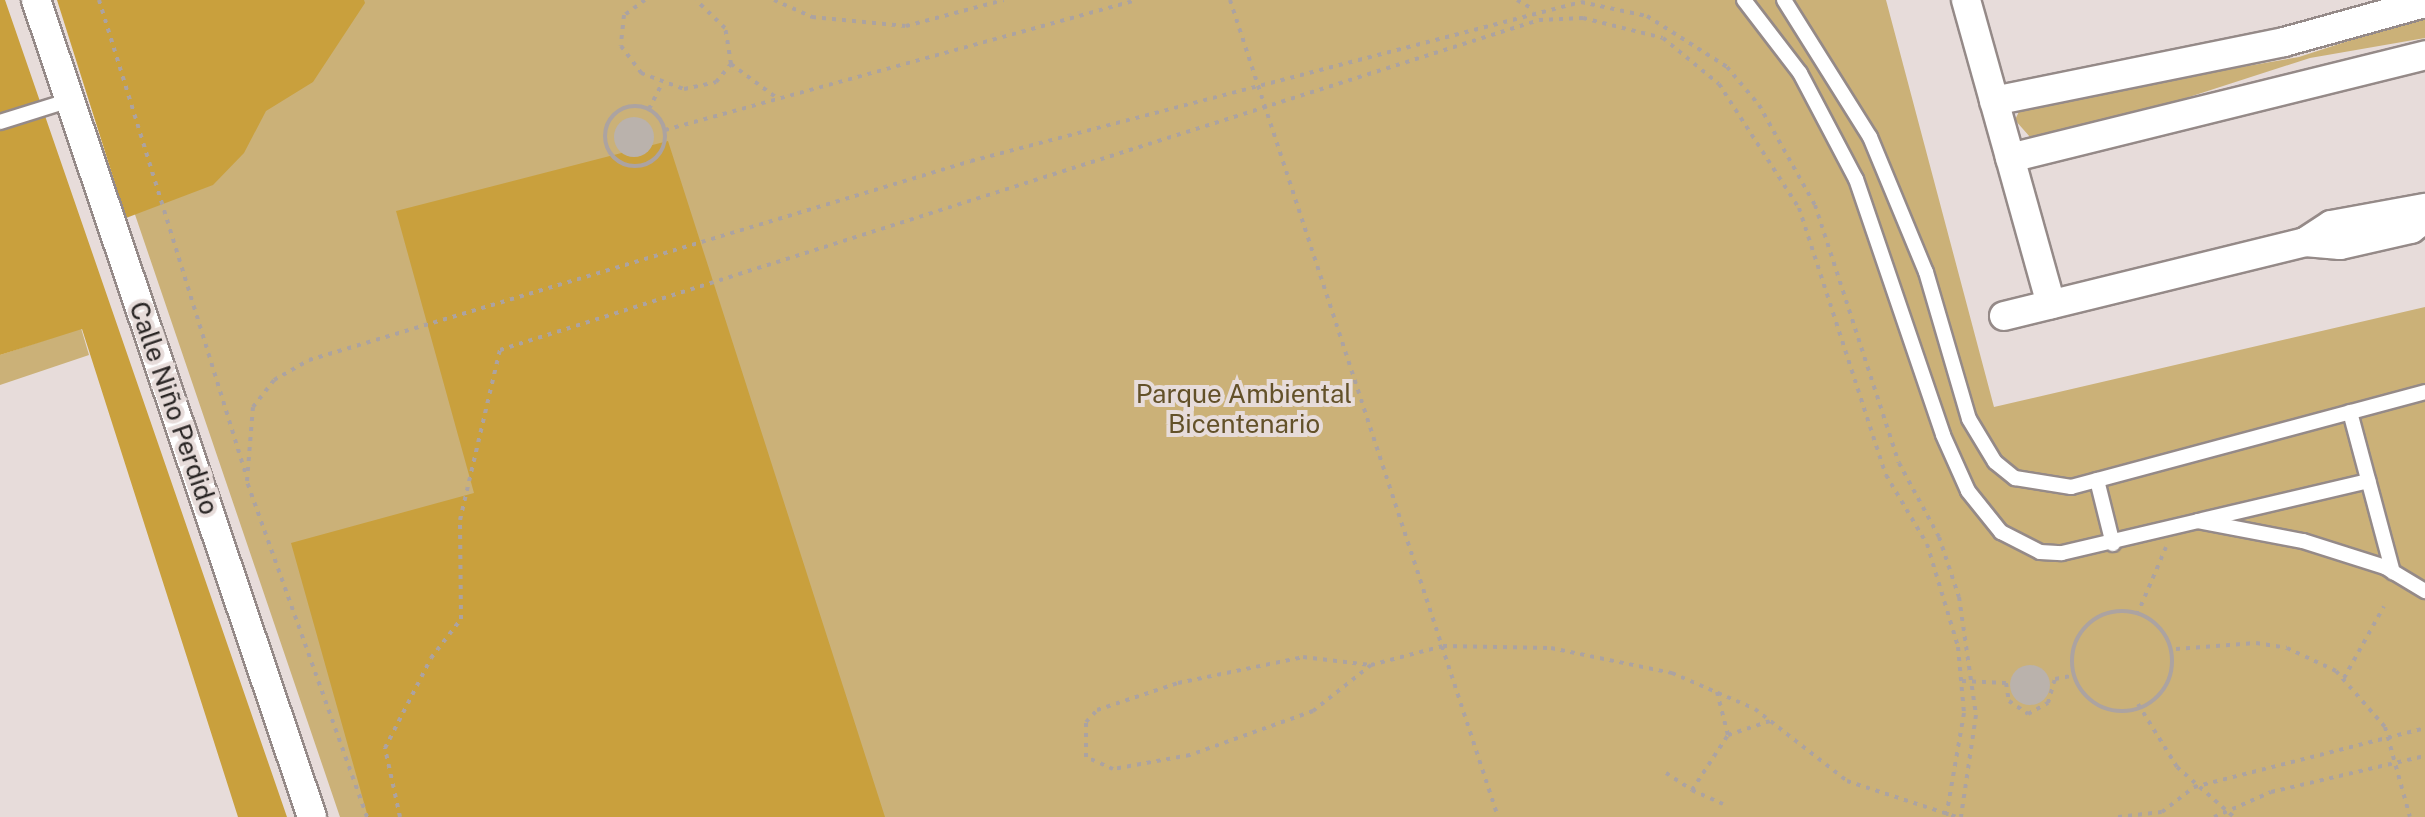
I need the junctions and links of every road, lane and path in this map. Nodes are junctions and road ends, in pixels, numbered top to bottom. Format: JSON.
{"nodes":[{"id":1,"x":36,"y":0,"type":"edge"},
{"id":2,"x":99,"y":0,"type":"edge"},
{"id":3,"x":645,"y":0,"type":"edge"},
{"id":4,"x":696,"y":0,"type":"edge"},
{"id":5,"x":774,"y":0,"type":"edge"},
{"id":6,"x":1004,"y":0,"type":"edge"},
{"id":7,"x":1136,"y":0,"type":"edge"},
{"id":8,"x":1230,"y":0,"type":"edge"},
{"id":9,"x":1517,"y":0,"type":"edge"},
{"id":10,"x":1744,"y":0,"type":"edge"},
{"id":11,"x":1784,"y":0,"type":"edge"},
{"id":12,"x":1966,"y":0,"type":"edge"},
{"id":13,"x":2425,"y":3,"type":"edge"},
{"id":14,"x":1534,"y":10,"type":"junction"},
{"id":15,"x":2425,"y":55,"type":"edge"},
{"id":16,"x":731,"y":64,"type":"junction"},
{"id":17,"x":661,"y":85,"type":"junction"},
{"id":18,"x":1258,"y":85,"type":"junction"},
{"id":19,"x":778,"y":99,"type":"junction"},
{"id":20,"x":70,"y":100,"type":"junction"},
{"id":21,"x":1994,"y":101,"type":"junction"},
{"id":22,"x":649,"y":109,"type":"junction"},
{"id":23,"x":1266,"y":110,"type":"junction"},
{"id":24,"x":0,"y":122,"type":"edge"},
{"id":25,"x":665,"y":130,"type":"junction"},
{"id":26,"x":2010,"y":158,"type":"junction"},
{"id":27,"x":2425,"y":208,"type":"edge"},
{"id":28,"x":2425,"y":219,"type":"edge"},
{"id":29,"x":2305,"y":242,"type":"junction"},
{"id":30,"x":2051,"y":304,"type":"junction"},
{"id":31,"x":2004,"y":316,"type":"dead end"},
{"id":32,"x":2425,"y":392,"type":"edge"},
{"id":33,"x":2350,"y":412,"type":"junction"},
{"id":34,"x":2097,"y":480,"type":"junction"},
{"id":35,"x":247,"y":481,"type":"junction"},
{"id":36,"x":2368,"y":481,"type":"junction"},
{"id":37,"x":2198,"y":521,"type":"junction"},
{"id":38,"x":2175,"y":527,"type":"junction"},
{"id":39,"x":2113,"y":544,"type":"junction"},
{"id":40,"x":2393,"y":572,"type":"junction"},
{"id":41,"x":2425,"y":591,"type":"edge"},
{"id":42,"x":2384,"y":606,"type":"dead end"},
{"id":43,"x":2137,"y":615,"type":"junction"},
{"id":44,"x":1443,"y":646,"type":"junction"},
{"id":45,"x":2176,"y":649,"type":"junction"},
{"id":46,"x":1371,"y":665,"type":"junction"},
{"id":47,"x":2071,"y":676,"type":"junction"},
{"id":48,"x":2344,"y":678,"type":"junction"},
{"id":49,"x":1962,"y":681,"type":"junction"},
{"id":50,"x":1974,"y":682,"type":"junction"},
{"id":51,"x":1717,"y":692,"type":"junction"},
{"id":52,"x":2138,"y":704,"type":"junction"},
{"id":53,"x":1770,"y":721,"type":"junction"},
{"id":54,"x":2425,"y":728,"type":"edge"},
{"id":55,"x":1728,"y":735,"type":"junction"},
{"id":56,"x":2388,"y":737,"type":"junction"},
{"id":57,"x":2425,"y":756,"type":"edge"},
{"id":58,"x":2395,"y":763,"type":"junction"},
{"id":59,"x":1666,"y":773,"type":"dead end"},
{"id":60,"x":2194,"y":787,"type":"junction"},
{"id":61,"x":1692,"y":790,"type":"junction"},
{"id":62,"x":1723,"y":804,"type":"dead end"},
{"id":63,"x":2226,"y":811,"type":"junction"},
{"id":64,"x":1946,"y":816,"type":"edge"},
{"id":65,"x":312,"y":817,"type":"edge"},
{"id":66,"x":367,"y":817,"type":"edge"},
{"id":67,"x":400,"y":817,"type":"edge"},
{"id":68,"x":1498,"y":817,"type":"edge"},
{"id":69,"x":1959,"y":817,"type":"edge"},
{"id":70,"x":2118,"y":817,"type":"edge"},
{"id":71,"x":2214,"y":817,"type":"edge"},
{"id":72,"x":2234,"y":817,"type":"edge"},
{"id":73,"x":2410,"y":817,"type":"edge"}],
"edges":[{"from":1,"to":20,"type":"street","name":"Calle Niño Perdido"},
{"from":2,"to":35,"type":"path"},
{"from":3,"to":17,"type":"path"},
{"from":4,"to":16,"type":"path"},
{"from":5,"to":6,"type":"path"},
{"from":7,"to":19,"type":"path"},
{"from":8,"to":18,"type":"path"},
{"from":9,"to":14,"type":"path"},
{"from":10,"to":39,"type":"lane"},
{"from":11,"to":34,"type":"lane"},
{"from":12,"to":21,"type":"street"},
{"from":13,"to":21,"type":"street"},
{"from":14,"to":18,"type":"path"},
{"from":14,"to":50,"type":"path"},
{"from":15,"to":26,"type":"street"},
{"from":16,"to":17,"type":"path"},
{"from":16,"to":19,"type":"path"},
{"from":17,"to":22,"type":"path"},
{"from":18,"to":23,"type":"path"},
{"from":18,"to":35,"type":"path"},
{"from":19,"to":25,"type":"path"},
{"from":20,"to":24,"type":"lane"},
{"from":20,"to":65,"type":"street","name":"Calle Niño Perdido"},
{"from":21,"to":26,"type":"street"},
{"from":22,"to":25,"type":"path"},
{"from":22,"to":25,"type":"path"},
{"from":23,"to":44,"type":"path"},
{"from":23,"to":49,"type":"path"},
{"from":23,"to":67,"type":"path"},
{"from":26,"to":30,"type":"street"},
{"from":27,"to":29,"type":"street"},
{"from":28,"to":29,"type":"street"},
{"from":29,"to":30,"type":"street"},
{"from":30,"to":31,"type":"street"},
{"from":32,"to":33,"type":"lane"},
{"from":33,"to":34,"type":"lane"},
{"from":33,"to":36,"type":"lane"},
{"from":34,"to":39,"type":"lane"},
{"from":35,"to":66,"type":"path"},
{"from":36,"to":37,"type":"lane"},
{"from":36,"to":40,"type":"lane"},
{"from":37,"to":38,"type":"lane"},
{"from":37,"to":40,"type":"lane"},
{"from":38,"to":39,"type":"lane"},
{"from":38,"to":43,"type":"path"},
{"from":40,"to":41,"type":"lane"},
{"from":42,"to":48,"type":"path"},
{"from":43,"to":45,"type":"path"},
{"from":43,"to":47,"type":"path"},
{"from":44,"to":46,"type":"path"},
{"from":44,"to":51,"type":"path"},
{"from":44,"to":68,"type":"path"},
{"from":45,"to":48,"type":"path"},
{"from":45,"to":52,"type":"path"},
{"from":46,"to":46,"type":"path"},
{"from":47,"to":50,"type":"path"},
{"from":47,"to":52,"type":"path"},
{"from":48,"to":56,"type":"path"},
{"from":49,"to":50,"type":"path"},
{"from":49,"to":64,"type":"path"},
{"from":50,"to":69,"type":"path"},
{"from":51,"to":53,"type":"path"},
{"from":51,"to":55,"type":"path"},
{"from":52,"to":60,"type":"path"},
{"from":53,"to":55,"type":"path"},
{"from":53,"to":64,"type":"path"},
{"from":54,"to":56,"type":"path"},
{"from":55,"to":61,"type":"path"},
{"from":56,"to":58,"type":"path"},
{"from":56,"to":60,"type":"path"},
{"from":57,"to":58,"type":"path"},
{"from":58,"to":63,"type":"path"},
{"from":58,"to":73,"type":"path"},
{"from":59,"to":61,"type":"path"},
{"from":60,"to":63,"type":"path"},
{"from":60,"to":70,"type":"path"},
{"from":61,"to":62,"type":"path"},
{"from":63,"to":71,"type":"path"},
{"from":63,"to":72,"type":"path"},
{"from":64,"to":69,"type":"path"}]}
